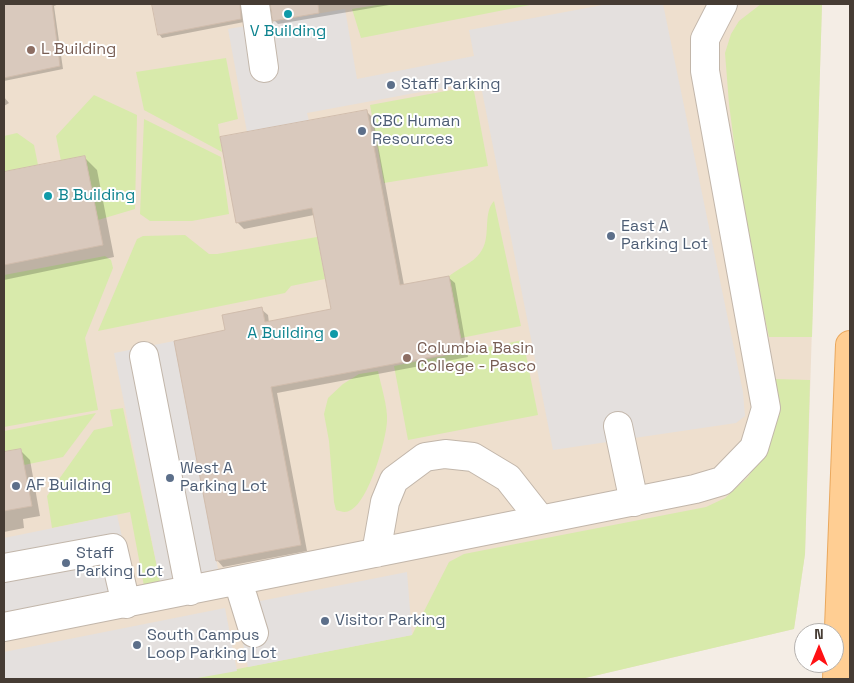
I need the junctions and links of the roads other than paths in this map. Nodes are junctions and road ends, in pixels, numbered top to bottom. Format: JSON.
{"nodes":[{"id":1,"x":255,"y":4,"type":"edge"},
{"id":2,"x":723,"y":4,"type":"edge"},
{"id":3,"x":264,"y":68,"type":"dead end"},
{"id":4,"x":850,"y":345,"type":"edge"},
{"id":5,"x":144,"y":356,"type":"dead end"},
{"id":6,"x":618,"y":426,"type":"dead end"},
{"id":7,"x":634,"y":502,"type":"junction"},
{"id":8,"x":541,"y":520,"type":"junction"},
{"id":9,"x":376,"y":553,"type":"junction"},
{"id":10,"x":4,"y":568,"type":"edge"},
{"id":11,"x":238,"y":581,"type":"junction"},
{"id":12,"x":190,"y":591,"type":"junction"},
{"id":13,"x":126,"y":604,"type":"junction"},
{"id":14,"x":4,"y":627,"type":"edge"},
{"id":15,"x":254,"y":633,"type":"dead end"},
{"id":16,"x":837,"y":679,"type":"edge"}],
"edges":[{"from":1,"to":3,"type":"lane"},
{"from":2,"to":7,"type":"lane"},
{"from":4,"to":16,"type":"main road"},
{"from":5,"to":12,"type":"lane"},
{"from":6,"to":7,"type":"lane"},
{"from":7,"to":8,"type":"lane"},
{"from":8,"to":9,"type":"lane"},
{"from":8,"to":9,"type":"lane"},
{"from":9,"to":11,"type":"lane"},
{"from":10,"to":13,"type":"lane"},
{"from":11,"to":12,"type":"lane"},
{"from":11,"to":15,"type":"lane"},
{"from":12,"to":13,"type":"lane"},
{"from":13,"to":14,"type":"lane"}]}
